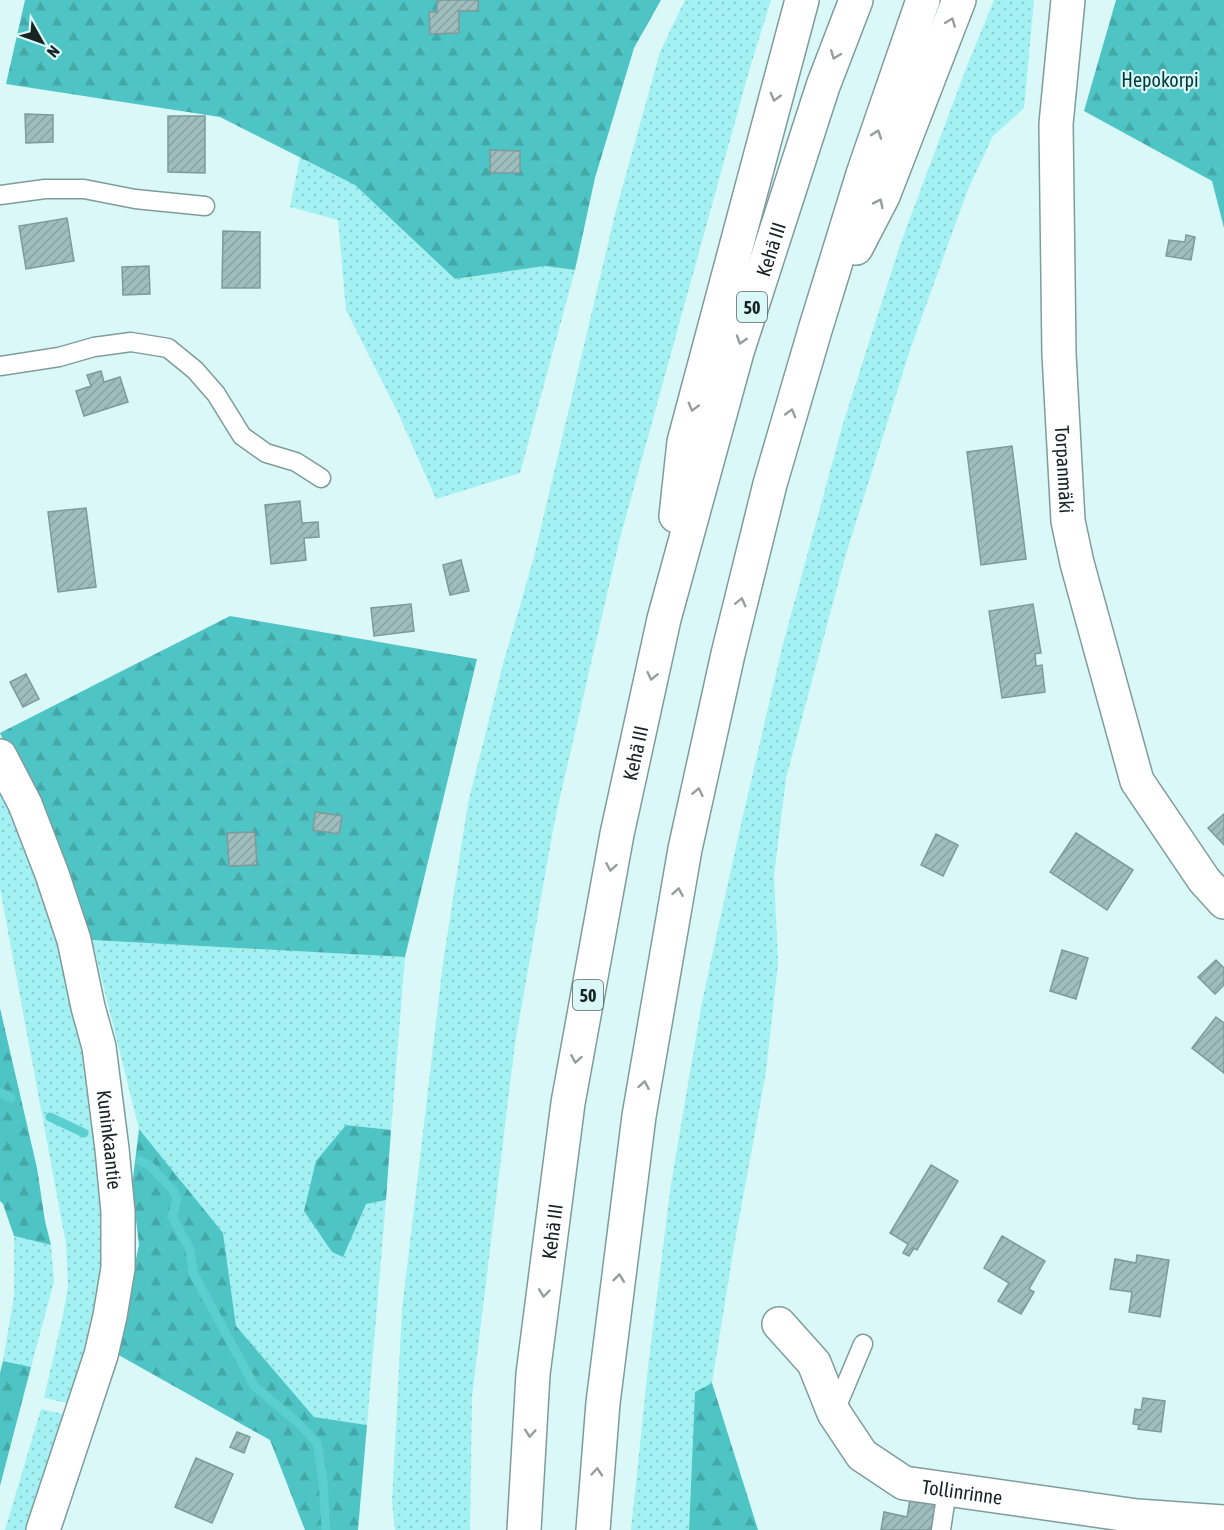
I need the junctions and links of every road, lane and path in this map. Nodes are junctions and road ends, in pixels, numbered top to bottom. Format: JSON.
{"nodes":[{"id":1,"x":802,"y":0,"type":"edge"},
{"id":2,"x":856,"y":0,"type":"edge"},
{"id":3,"x":923,"y":0,"type":"edge"},
{"id":4,"x":959,"y":0,"type":"edge"},
{"id":5,"x":1068,"y":0,"type":"edge"},
{"id":6,"x":0,"y":195,"type":"edge"},
{"id":7,"x":205,"y":206,"type":"dead end"},
{"id":8,"x":815,"y":330,"type":"junction"},
{"id":9,"x":0,"y":366,"type":"edge"},
{"id":10,"x":321,"y":478,"type":"dead end"},
{"id":11,"x":664,"y":619,"type":"junction"},
{"id":12,"x":0,"y":756,"type":"edge"},
{"id":13,"x":1224,"y":902,"type":"edge"},
{"id":14,"x":779,"y":1324,"type":"dead end"},
{"id":15,"x":863,"y":1344,"type":"dead end"},
{"id":16,"x":834,"y":1413,"type":"junction"},
{"id":17,"x":947,"y":1490,"type":"junction"},
{"id":18,"x":1224,"y":1522,"type":"edge"},
{"id":19,"x":1136,"y":1523,"type":"edge"},
{"id":20,"x":43,"y":1530,"type":"edge"},
{"id":21,"x":524,"y":1530,"type":"edge"},
{"id":22,"x":593,"y":1530,"type":"edge"},
{"id":23,"x":941,"y":1530,"type":"edge"}],
"edges":[{"from":1,"to":11,"type":"main road","one_way":true},
{"from":2,"to":11,"type":"main road","name":"Kehä III","number":"50","one_way":true},
{"from":8,"to":3,"type":"main road","one_way":true},
{"from":8,"to":4,"type":"main road","one_way":true},
{"from":5,"to":13,"type":"main road","name":"Torpanmäki"},
{"from":6,"to":7,"type":"lane"},
{"from":22,"to":8,"type":"main road","one_way":true},
{"from":9,"to":10,"type":"lane"},
{"from":11,"to":21,"type":"main road","name":"Kehä III","number":"50","one_way":true},
{"from":12,"to":20,"type":"main road","name":"Kuninkaantie"},
{"from":14,"to":16,"type":"main road","name":"Tollinrinne"},
{"from":15,"to":16,"type":"lane"},
{"from":16,"to":17,"type":"main road","name":"Tollinrinne"},
{"from":17,"to":19,"type":"main road","name":"Tollinrinne"},
{"from":17,"to":23,"type":"lane"},
{"from":18,"to":19,"type":"main road","name":"Tollinrinne"}]}
